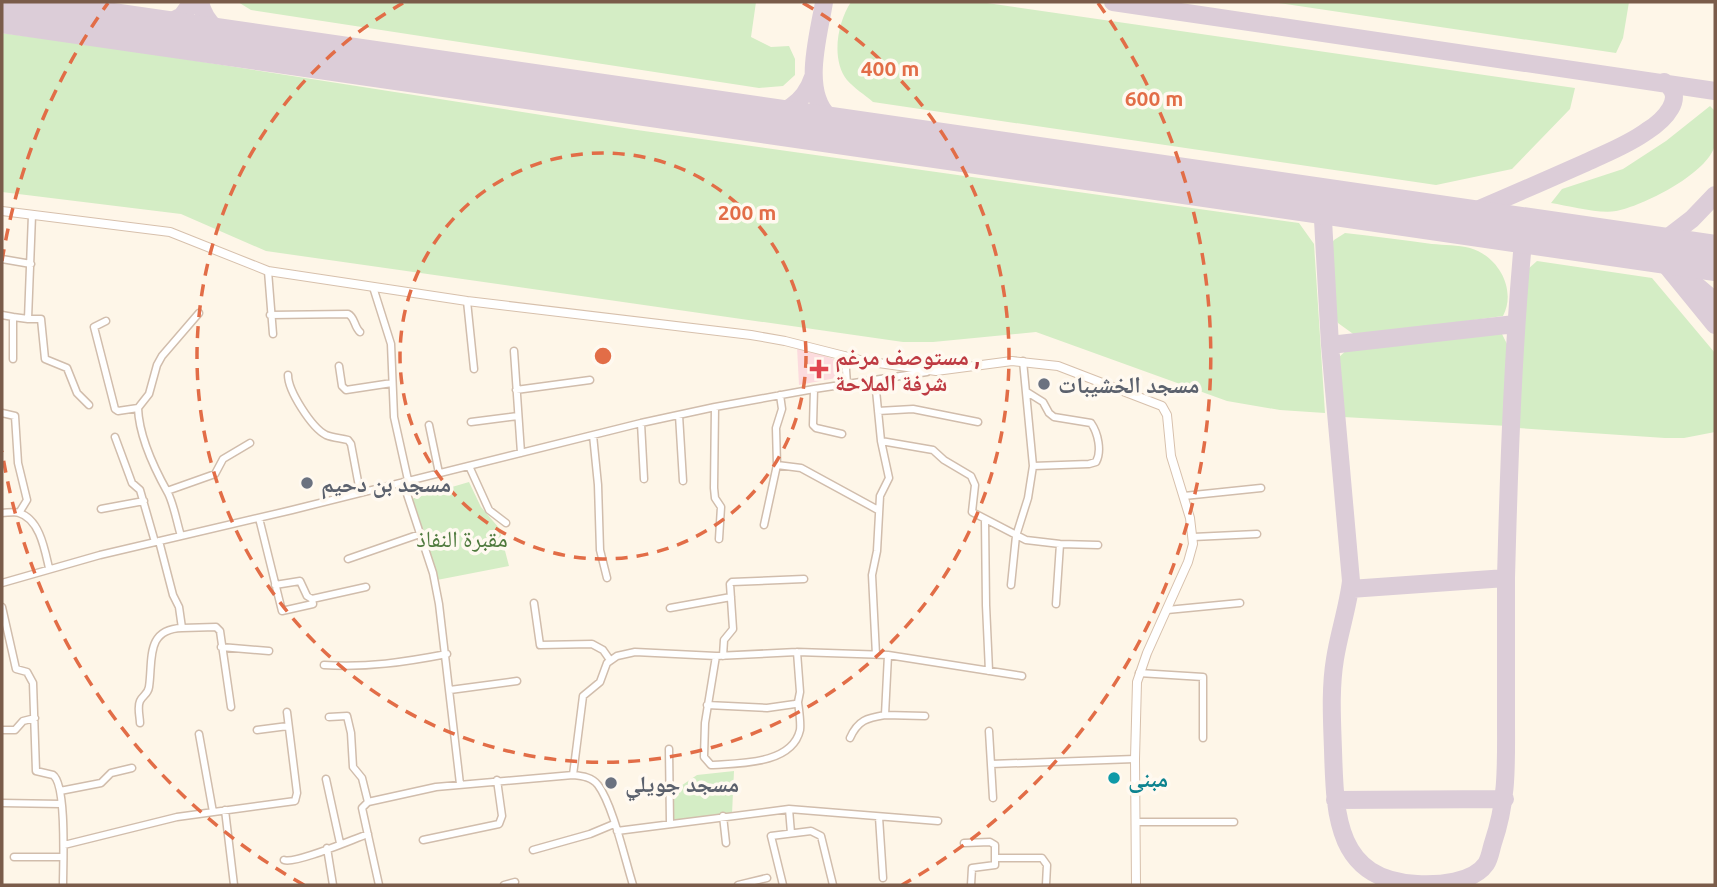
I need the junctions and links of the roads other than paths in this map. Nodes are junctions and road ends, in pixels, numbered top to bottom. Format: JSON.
{"nodes":[{"id":1,"x":2,"y":211,"type":"edge"},
{"id":2,"x":32,"y":215,"type":"junction"},
{"id":3,"x":2,"y":258,"type":"edge"},
{"id":4,"x":31,"y":264,"type":"junction"},
{"id":5,"x":268,"y":271,"type":"junction"},
{"id":6,"x":373,"y":287,"type":"junction"},
{"id":7,"x":467,"y":300,"type":"junction"},
{"id":8,"x":199,"y":313,"type":"dead end"},
{"id":9,"x":2,"y":314,"type":"edge"},
{"id":10,"x":270,"y":315,"type":"junction"},
{"id":11,"x":13,"y":317,"type":"junction"},
{"id":12,"x":28,"y":320,"type":"junction"},
{"id":13,"x":106,"y":321,"type":"dead end"},
{"id":14,"x":360,"y":332,"type":"dead end"},
{"id":15,"x":273,"y":334,"type":"dead end"},
{"id":16,"x":514,"y":351,"type":"dead end"},
{"id":17,"x":845,"y":356,"type":"junction"},
{"id":18,"x":13,"y":359,"type":"dead end"},
{"id":19,"x":1023,"y":361,"type":"junction"},
{"id":20,"x":339,"y":366,"type":"dead end"},
{"id":21,"x":474,"y":369,"type":"dead end"},
{"id":22,"x":936,"y":371,"type":"junction"},
{"id":23,"x":288,"y":375,"type":"dead end"},
{"id":24,"x":590,"y":380,"type":"dead end"},
{"id":25,"x":876,"y":380,"type":"junction"},
{"id":26,"x":392,"y":383,"type":"junction"},
{"id":27,"x":847,"y":384,"type":"junction"},
{"id":28,"x":814,"y":389,"type":"junction"},
{"id":29,"x":516,"y":390,"type":"junction"},
{"id":30,"x":1027,"y":392,"type":"junction"},
{"id":31,"x":780,"y":395,"type":"junction"},
{"id":32,"x":89,"y":405,"type":"dead end"},
{"id":33,"x":716,"y":407,"type":"junction"},
{"id":34,"x":138,"y":408,"type":"junction"},
{"id":35,"x":878,"y":411,"type":"junction"},
{"id":36,"x":2,"y":412,"type":"edge"},
{"id":37,"x":679,"y":415,"type":"junction"},
{"id":38,"x":518,"y":416,"type":"junction"},
{"id":39,"x":471,"y":422,"type":"dead end"},
{"id":40,"x":978,"y":422,"type":"dead end"},
{"id":41,"x":641,"y":423,"type":"junction"},
{"id":42,"x":429,"y":425,"type":"dead end"},
{"id":43,"x":842,"y":434,"type":"dead end"},
{"id":44,"x":593,"y":435,"type":"junction"},
{"id":45,"x":115,"y":437,"type":"dead end"},
{"id":46,"x":881,"y":442,"type":"junction"},
{"id":47,"x":250,"y":443,"type":"dead end"},
{"id":48,"x":521,"y":453,"type":"junction"},
{"id":49,"x":469,"y":466,"type":"junction"},
{"id":50,"x":777,"y":466,"type":"junction"},
{"id":51,"x":1033,"y":466,"type":"junction"},
{"id":52,"x":439,"y":473,"type":"junction"},
{"id":53,"x":643,"y":479,"type":"dead end"},
{"id":54,"x":406,"y":481,"type":"junction"},
{"id":55,"x":683,"y":481,"type":"dead end"},
{"id":56,"x":1261,"y":488,"type":"dead end"},
{"id":57,"x":167,"y":491,"type":"junction"},
{"id":58,"x":360,"y":492,"type":"junction"},
{"id":59,"x":1184,"y":496,"type":"junction"},
{"id":60,"x":144,"y":501,"type":"junction"},
{"id":61,"x":101,"y":509,"type":"dead end"},
{"id":62,"x":878,"y":510,"type":"junction"},
{"id":63,"x":2,"y":513,"type":"edge"},
{"id":64,"x":19,"y":513,"type":"junction"},
{"id":65,"x":259,"y":518,"type":"junction"},
{"id":66,"x":985,"y":520,"type":"junction"},
{"id":67,"x":506,"y":523,"type":"dead end"},
{"id":68,"x":764,"y":525,"type":"dead end"},
{"id":69,"x":420,"y":534,"type":"junction"},
{"id":70,"x":1257,"y":534,"type":"dead end"},
{"id":71,"x":181,"y":536,"type":"junction"},
{"id":72,"x":1016,"y":536,"type":"junction"},
{"id":73,"x":1194,"y":537,"type":"junction"},
{"id":74,"x":719,"y":539,"type":"dead end"},
{"id":75,"x":157,"y":542,"type":"junction"},
{"id":76,"x":1060,"y":544,"type":"junction"},
{"id":77,"x":1098,"y":545,"type":"dead end"},
{"id":78,"x":348,"y":559,"type":"dead end"},
{"id":79,"x":49,"y":568,"type":"junction"},
{"id":80,"x":607,"y":578,"type":"dead end"},
{"id":81,"x":804,"y":579,"type":"dead end"},
{"id":82,"x":2,"y":583,"type":"edge"},
{"id":83,"x":1011,"y":584,"type":"dead end"},
{"id":84,"x":275,"y":585,"type":"junction"},
{"id":85,"x":366,"y":587,"type":"dead end"},
{"id":86,"x":731,"y":597,"type":"junction"},
{"id":87,"x":312,"y":599,"type":"junction"},
{"id":88,"x":534,"y":603,"type":"dead end"},
{"id":89,"x":1241,"y":603,"type":"dead end"},
{"id":90,"x":1056,"y":604,"type":"dead end"},
{"id":91,"x":2,"y":607,"type":"edge"},
{"id":92,"x":670,"y":608,"type":"dead end"},
{"id":93,"x":1167,"y":610,"type":"junction"},
{"id":94,"x":182,"y":628,"type":"junction"},
{"id":95,"x":221,"y":647,"type":"junction"},
{"id":96,"x":269,"y":650,"type":"dead end"},
{"id":97,"x":797,"y":652,"type":"junction"},
{"id":98,"x":447,"y":654,"type":"junction"},
{"id":99,"x":876,"y":655,"type":"junction"},
{"id":100,"x":888,"y":655,"type":"junction"},
{"id":101,"x":720,"y":656,"type":"junction"},
{"id":102,"x":610,"y":660,"type":"junction"},
{"id":103,"x":324,"y":665,"type":"dead end"},
{"id":104,"x":989,"y":671,"type":"junction"},
{"id":105,"x":1139,"y":673,"type":"junction"},
{"id":106,"x":1022,"y":676,"type":"dead end"},
{"id":107,"x":517,"y":681,"type":"dead end"},
{"id":108,"x":450,"y":690,"type":"junction"},
{"id":109,"x":798,"y":702,"type":"junction"},
{"id":110,"x":707,"y":705,"type":"junction"},
{"id":111,"x":231,"y":707,"type":"dead end"},
{"id":112,"x":287,"y":712,"type":"dead end"},
{"id":113,"x":885,"y":715,"type":"junction"},
{"id":114,"x":925,"y":716,"type":"dead end"},
{"id":115,"x":329,"y":717,"type":"dead end"},
{"id":116,"x":35,"y":718,"type":"junction"},
{"id":117,"x":140,"y":723,"type":"dead end"},
{"id":118,"x":288,"y":726,"type":"junction"},
{"id":119,"x":2,"y":730,"type":"edge"},
{"id":120,"x":257,"y":730,"type":"dead end"},
{"id":121,"x":989,"y":731,"type":"dead end"},
{"id":122,"x":199,"y":734,"type":"dead end"},
{"id":123,"x":850,"y":738,"type":"dead end"},
{"id":124,"x":1202,"y":738,"type":"dead end"},
{"id":125,"x":669,"y":749,"type":"dead end"},
{"id":126,"x":1135,"y":758,"type":"junction"},
{"id":127,"x":991,"y":764,"type":"junction"},
{"id":128,"x":132,"y":768,"type":"dead end"},
{"id":129,"x":573,"y":775,"type":"junction"},
{"id":130,"x":326,"y":779,"type":"dead end"},
{"id":131,"x":497,"y":780,"type":"junction"},
{"id":132,"x":460,"y":784,"type":"junction"},
{"id":133,"x":60,"y":791,"type":"junction"},
{"id":134,"x":993,"y":798,"type":"dead end"},
{"id":135,"x":368,"y":802,"type":"junction"},
{"id":136,"x":2,"y":803,"type":"edge"},
{"id":137,"x":61,"y":804,"type":"junction"},
{"id":138,"x":789,"y":809,"type":"junction"},
{"id":139,"x":225,"y":810,"type":"junction"},
{"id":140,"x":213,"y":812,"type":"junction"},
{"id":141,"x":723,"y":816,"type":"junction"},
{"id":142,"x":879,"y":817,"type":"junction"},
{"id":143,"x":938,"y":821,"type":"dead end"},
{"id":144,"x":1136,"y":822,"type":"junction"},
{"id":145,"x":1234,"y":822,"type":"dead end"},
{"id":146,"x":670,"y":823,"type":"junction"},
{"id":147,"x":615,"y":827,"type":"junction"},
{"id":148,"x":792,"y":833,"type":"junction"},
{"id":149,"x":368,"y":834,"type":"junction"},
{"id":150,"x":423,"y":841,"type":"dead end"},
{"id":151,"x":340,"y":843,"type":"junction"},
{"id":152,"x":726,"y":843,"type":"dead end"},
{"id":153,"x":964,"y":843,"type":"dead end"},
{"id":154,"x":64,"y":845,"type":"junction"},
{"id":155,"x":327,"y":848,"type":"junction"},
{"id":156,"x":533,"y":850,"type":"dead end"},
{"id":157,"x":14,"y":857,"type":"dead end"},
{"id":158,"x":63,"y":857,"type":"junction"},
{"id":159,"x":997,"y":858,"type":"junction"},
{"id":160,"x":284,"y":860,"type":"dead end"},
{"id":161,"x":767,"y":878,"type":"dead end"},
{"id":162,"x":883,"y":878,"type":"dead end"},
{"id":163,"x":514,"y":882,"type":"dead end"},
{"id":164,"x":63,"y":885,"type":"edge"},
{"id":165,"x":234,"y":885,"type":"edge"},
{"id":166,"x":333,"y":885,"type":"edge"},
{"id":167,"x":379,"y":885,"type":"edge"},
{"id":168,"x":504,"y":885,"type":"edge"},
{"id":169,"x":633,"y":885,"type":"edge"},
{"id":170,"x":738,"y":885,"type":"edge"},
{"id":171,"x":783,"y":885,"type":"edge"},
{"id":172,"x":833,"y":885,"type":"edge"},
{"id":173,"x":971,"y":885,"type":"edge"},
{"id":174,"x":1046,"y":885,"type":"edge"},
{"id":175,"x":1136,"y":885,"type":"edge"}],
"edges":[{"from":1,"to":2,"type":"main road"},
{"from":2,"to":4,"type":"street"},
{"from":2,"to":5,"type":"main road"},
{"from":3,"to":4,"type":"street"},
{"from":4,"to":12,"type":"street"},
{"from":5,"to":6,"type":"main road"},
{"from":5,"to":10,"type":"street"},
{"from":6,"to":7,"type":"main road"},
{"from":6,"to":26,"type":"street"},
{"from":7,"to":17,"type":"main road"},
{"from":7,"to":21,"type":"street"},
{"from":8,"to":34,"type":"street"},
{"from":9,"to":11,"type":"street"},
{"from":10,"to":14,"type":"street"},
{"from":10,"to":15,"type":"street"},
{"from":11,"to":12,"type":"street"},
{"from":11,"to":18,"type":"street"},
{"from":12,"to":32,"type":"street"},
{"from":13,"to":34,"type":"street"},
{"from":16,"to":29,"type":"street"},
{"from":17,"to":22,"type":"main road"},
{"from":17,"to":27,"type":"street"},
{"from":19,"to":22,"type":"main road"},
{"from":19,"to":30,"type":"street"},
{"from":19,"to":59,"type":"main road"},
{"from":20,"to":26,"type":"street"},
{"from":22,"to":25,"type":"street"},
{"from":23,"to":58,"type":"street"},
{"from":24,"to":29,"type":"street"},
{"from":25,"to":27,"type":"street"},
{"from":25,"to":35,"type":"street"},
{"from":26,"to":54,"type":"street"},
{"from":27,"to":28,"type":"street"},
{"from":28,"to":31,"type":"street"},
{"from":28,"to":43,"type":"street"},
{"from":29,"to":38,"type":"street"},
{"from":30,"to":51,"type":"street"},
{"from":30,"to":51,"type":"street"},
{"from":31,"to":33,"type":"street"},
{"from":31,"to":50,"type":"street"},
{"from":33,"to":37,"type":"street"},
{"from":33,"to":74,"type":"street"},
{"from":34,"to":57,"type":"street"},
{"from":35,"to":40,"type":"street"},
{"from":35,"to":46,"type":"street"},
{"from":36,"to":64,"type":"street"},
{"from":37,"to":41,"type":"street"},
{"from":37,"to":55,"type":"street"},
{"from":38,"to":39,"type":"street"},
{"from":38,"to":48,"type":"street"},
{"from":41,"to":44,"type":"street"},
{"from":41,"to":53,"type":"street"},
{"from":42,"to":52,"type":"street"},
{"from":44,"to":48,"type":"street"},
{"from":44,"to":80,"type":"street"},
{"from":45,"to":60,"type":"street"},
{"from":46,"to":62,"type":"street"},
{"from":46,"to":66,"type":"street"},
{"from":47,"to":57,"type":"street"},
{"from":48,"to":49,"type":"street"},
{"from":49,"to":52,"type":"street"},
{"from":49,"to":67,"type":"street"},
{"from":50,"to":62,"type":"street"},
{"from":50,"to":68,"type":"street"},
{"from":51,"to":72,"type":"street"},
{"from":52,"to":54,"type":"street"},
{"from":54,"to":58,"type":"street"},
{"from":54,"to":69,"type":"street"},
{"from":56,"to":59,"type":"street"},
{"from":57,"to":71,"type":"street"},
{"from":58,"to":65,"type":"street"},
{"from":59,"to":73,"type":"main road"},
{"from":60,"to":61,"type":"street"},
{"from":60,"to":75,"type":"street"},
{"from":62,"to":99,"type":"street"},
{"from":63,"to":64,"type":"street"},
{"from":64,"to":79,"type":"street"},
{"from":65,"to":71,"type":"street"},
{"from":65,"to":84,"type":"street"},
{"from":66,"to":72,"type":"street"},
{"from":66,"to":104,"type":"street"},
{"from":69,"to":78,"type":"street"},
{"from":69,"to":98,"type":"street"},
{"from":70,"to":73,"type":"street"},
{"from":71,"to":75,"type":"street"},
{"from":72,"to":76,"type":"street"},
{"from":72,"to":83,"type":"street"},
{"from":73,"to":93,"type":"main road"},
{"from":75,"to":79,"type":"street"},
{"from":75,"to":94,"type":"street"},
{"from":76,"to":77,"type":"street"},
{"from":76,"to":90,"type":"street"},
{"from":79,"to":82,"type":"street"},
{"from":81,"to":86,"type":"street"},
{"from":84,"to":87,"type":"street"},
{"from":84,"to":87,"type":"street"},
{"from":85,"to":87,"type":"street"},
{"from":86,"to":92,"type":"street"},
{"from":86,"to":101,"type":"street"},
{"from":88,"to":102,"type":"street"},
{"from":89,"to":93,"type":"street"},
{"from":91,"to":116,"type":"street"},
{"from":93,"to":105,"type":"main road"},
{"from":94,"to":95,"type":"street"},
{"from":94,"to":117,"type":"street"},
{"from":95,"to":96,"type":"street"},
{"from":95,"to":111,"type":"street"},
{"from":97,"to":99,"type":"street"},
{"from":97,"to":101,"type":"street"},
{"from":97,"to":109,"type":"street"},
{"from":98,"to":103,"type":"street"},
{"from":98,"to":108,"type":"street"},
{"from":99,"to":100,"type":"street"},
{"from":100,"to":104,"type":"street"},
{"from":100,"to":113,"type":"street"},
{"from":101,"to":102,"type":"street"},
{"from":101,"to":110,"type":"street"},
{"from":102,"to":129,"type":"street"},
{"from":104,"to":106,"type":"street"},
{"from":105,"to":124,"type":"street"},
{"from":105,"to":126,"type":"main road"},
{"from":107,"to":108,"type":"street"},
{"from":108,"to":132,"type":"street"},
{"from":109,"to":110,"type":"street"},
{"from":109,"to":110,"type":"street"},
{"from":112,"to":118,"type":"street"},
{"from":113,"to":114,"type":"street"},
{"from":113,"to":123,"type":"street"},
{"from":115,"to":135,"type":"street"},
{"from":116,"to":119,"type":"street"},
{"from":116,"to":133,"type":"street"},
{"from":118,"to":120,"type":"street"},
{"from":118,"to":139,"type":"street"},
{"from":121,"to":127,"type":"street"},
{"from":122,"to":140,"type":"street"},
{"from":125,"to":146,"type":"street"},
{"from":126,"to":127,"type":"street"},
{"from":126,"to":144,"type":"main road"},
{"from":127,"to":134,"type":"street"},
{"from":128,"to":133,"type":"street"},
{"from":129,"to":131,"type":"street"},
{"from":129,"to":147,"type":"street"},
{"from":130,"to":151,"type":"street"},
{"from":131,"to":132,"type":"street"},
{"from":131,"to":150,"type":"street"},
{"from":132,"to":135,"type":"street"},
{"from":133,"to":137,"type":"street"},
{"from":135,"to":149,"type":"street"},
{"from":136,"to":137,"type":"street"},
{"from":137,"to":154,"type":"street"},
{"from":138,"to":141,"type":"street"},
{"from":138,"to":142,"type":"street"},
{"from":138,"to":148,"type":"street"},
{"from":139,"to":140,"type":"street"},
{"from":139,"to":165,"type":"street"},
{"from":140,"to":154,"type":"street"},
{"from":141,"to":146,"type":"street"},
{"from":141,"to":152,"type":"street"},
{"from":142,"to":143,"type":"street"},
{"from":142,"to":162,"type":"street"},
{"from":144,"to":145,"type":"street"},
{"from":144,"to":175,"type":"main road"},
{"from":146,"to":147,"type":"street"},
{"from":147,"to":156,"type":"street"},
{"from":147,"to":169,"type":"street"},
{"from":148,"to":171,"type":"street"},
{"from":148,"to":172,"type":"street"},
{"from":149,"to":151,"type":"street"},
{"from":149,"to":167,"type":"street"},
{"from":151,"to":155,"type":"street"},
{"from":153,"to":159,"type":"street"},
{"from":154,"to":158,"type":"street"},
{"from":155,"to":160,"type":"street"},
{"from":155,"to":166,"type":"street"},
{"from":157,"to":158,"type":"street"},
{"from":158,"to":164,"type":"street"},
{"from":159,"to":173,"type":"street"},
{"from":159,"to":174,"type":"street"},
{"from":161,"to":170,"type":"street"},
{"from":163,"to":168,"type":"street"}]}
